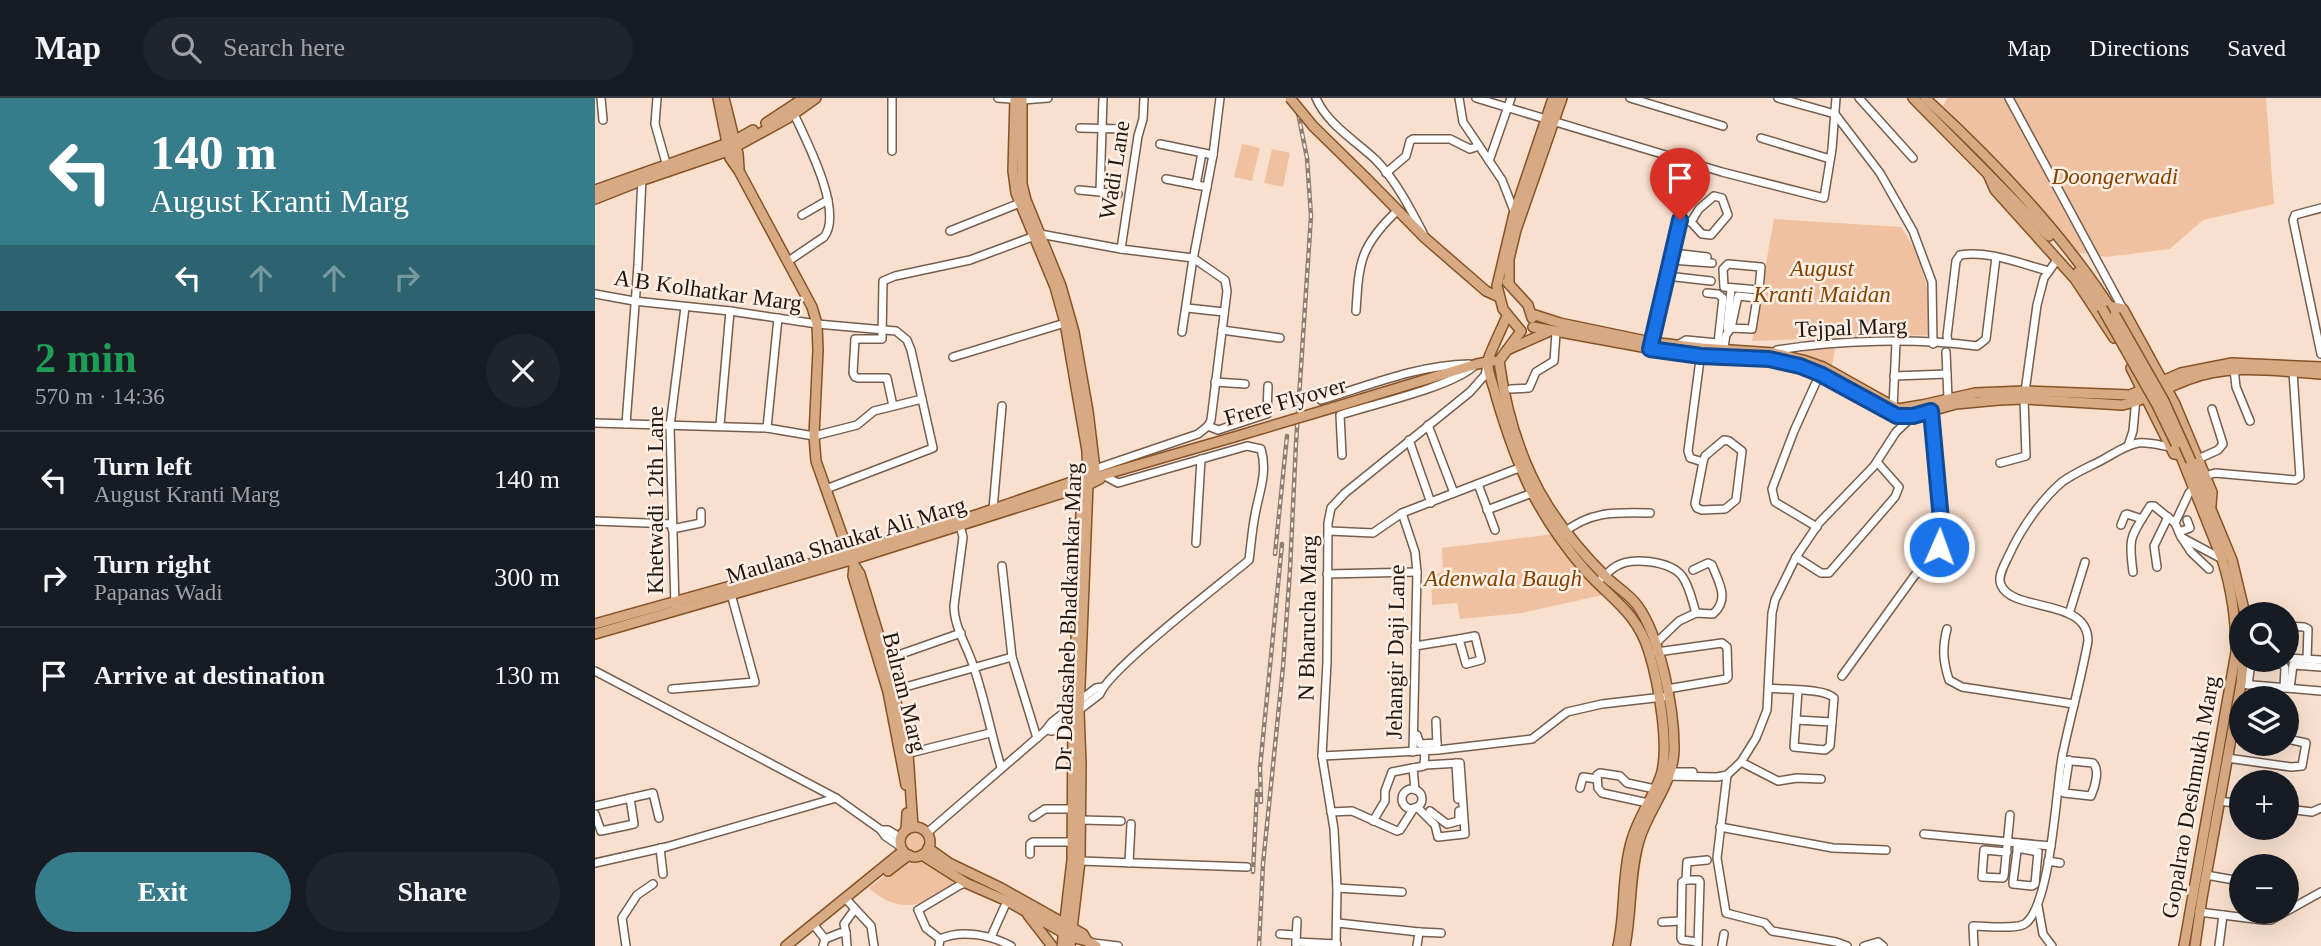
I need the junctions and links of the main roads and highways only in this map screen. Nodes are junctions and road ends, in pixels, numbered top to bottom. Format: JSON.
{"nodes":[{"id":1,"x":718,"y":98,"type":"edge"},
{"id":2,"x":724,"y":98,"type":"edge"},
{"id":3,"x":811,"y":98,"type":"edge"},
{"id":4,"x":1290,"y":98,"type":"edge"},
{"id":5,"x":1553,"y":98,"type":"edge"},
{"id":6,"x":1562,"y":98,"type":"edge"},
{"id":7,"x":1913,"y":98,"type":"edge"},
{"id":8,"x":1924,"y":98,"type":"edge"},
{"id":9,"x":1018,"y":99,"type":"edge"},
{"id":10,"x":722,"y":110,"type":"junction"},
{"id":11,"x":1550,"y":121,"type":"junction"},
{"id":12,"x":731,"y":146,"type":"junction"},
{"id":13,"x":1988,"y":174,"type":"junction"},
{"id":14,"x":641,"y":176,"type":"junction"},
{"id":15,"x":595,"y":190,"type":"edge"},
{"id":16,"x":595,"y":199,"type":"edge"},
{"id":17,"x":1517,"y":217,"type":"junction"},
{"id":18,"x":1037,"y":235,"type":"junction"},
{"id":19,"x":1048,"y":263,"type":"junction"},
{"id":20,"x":1499,"y":283,"type":"junction"},
{"id":21,"x":1510,"y":283,"type":"junction"},
{"id":22,"x":1499,"y":297,"type":"junction"},
{"id":23,"x":2106,"y":307,"type":"junction"},
{"id":24,"x":2119,"y":312,"type":"junction"},
{"id":25,"x":1532,"y":314,"type":"junction"},
{"id":26,"x":1507,"y":316,"type":"junction"},
{"id":27,"x":1532,"y":327,"type":"junction"},
{"id":28,"x":1521,"y":331,"type":"junction"},
{"id":29,"x":1553,"y":332,"type":"junction"},
{"id":30,"x":1650,"y":345,"type":"junction"},
{"id":31,"x":1507,"y":350,"type":"junction"},
{"id":32,"x":1499,"y":361,"type":"junction"},
{"id":33,"x":1487,"y":362,"type":"junction"},
{"id":34,"x":2321,"y":367,"type":"edge"},
{"id":35,"x":2321,"y":374,"type":"edge"},
{"id":36,"x":2183,"y":382,"type":"junction"},
{"id":37,"x":2164,"y":384,"type":"junction"},
{"id":38,"x":2141,"y":393,"type":"junction"},
{"id":39,"x":1999,"y":396,"type":"junction"},
{"id":40,"x":2097,"y":399,"type":"junction"},
{"id":41,"x":2175,"y":404,"type":"junction"},
{"id":42,"x":1927,"y":407,"type":"junction"},
{"id":43,"x":1895,"y":411,"type":"junction"},
{"id":44,"x":2173,"y":445,"type":"junction"},
{"id":45,"x":2194,"y":460,"type":"junction"},
{"id":46,"x":1095,"y":477,"type":"junction"},
{"id":47,"x":1535,"y":492,"type":"junction"},
{"id":48,"x":2211,"y":506,"type":"junction"},
{"id":49,"x":1562,"y":535,"type":"junction"},
{"id":50,"x":851,"y":560,"type":"junction"},
{"id":51,"x":2242,"y":602,"type":"edge"},
{"id":52,"x":675,"y":606,"type":"junction"},
{"id":53,"x":595,"y":624,"type":"edge"},
{"id":54,"x":595,"y":634,"type":"edge"},
{"id":55,"x":1665,"y":694,"type":"junction"},
{"id":56,"x":1076,"y":708,"type":"junction"},
{"id":57,"x":2229,"y":753,"type":"edge"},
{"id":58,"x":1666,"y":774,"type":"junction"},
{"id":59,"x":906,"y":841,"type":"junction"},
{"id":60,"x":925,"y":851,"type":"junction"},
{"id":61,"x":1632,"y":851,"type":"junction"},
{"id":62,"x":947,"y":867,"type":"junction"},
{"id":63,"x":1027,"y":914,"type":"junction"},
{"id":64,"x":814,"y":926,"type":"junction"},
{"id":65,"x":1626,"y":926,"type":"junction"},
{"id":66,"x":1069,"y":934,"type":"edge"},
{"id":67,"x":1092,"y":944,"type":"edge"},
{"id":68,"x":786,"y":946,"type":"edge"},
{"id":69,"x":794,"y":946,"type":"edge"},
{"id":70,"x":1052,"y":946,"type":"edge"},
{"id":71,"x":1062,"y":946,"type":"edge"},
{"id":72,"x":1618,"y":946,"type":"edge"},
{"id":73,"x":1625,"y":946,"type":"edge"},
{"id":74,"x":2183,"y":946,"type":"edge"},
{"id":75,"x":2195,"y":946,"type":"edge"}],
"edges":[{"from":1,"to":10,"type":"main road"},
{"from":2,"to":10,"type":"main road"},
{"from":3,"to":12,"type":"main road"},
{"from":3,"to":12,"type":"main road"},
{"from":4,"to":22,"type":"main road","bridge":true},
{"from":5,"to":11,"type":"main road"},
{"from":6,"to":11,"type":"main road"},
{"from":7,"to":13,"type":"main road"},
{"from":8,"to":23,"type":"main road"},
{"from":9,"to":18,"type":"main road","name":"Dr Dadasaheb Bhadkamkar Marg"},
{"from":9,"to":18,"type":"main road","name":"Dr Dadasaheb Bhadkamkar Marg"},
{"from":10,"to":12,"type":"main road"},
{"from":11,"to":17,"type":"main road"},
{"from":12,"to":14,"type":"main road"},
{"from":12,"to":14,"type":"main road"},
{"from":12,"to":50,"type":"main road","name":"Balram Marg"},
{"from":13,"to":23,"type":"main road"},
{"from":13,"to":38,"type":"main road"},
{"from":14,"to":15,"type":"main road"},
{"from":14,"to":16,"type":"main road"},
{"from":17,"to":20,"type":"main road"},
{"from":17,"to":21,"type":"main road"},
{"from":18,"to":19,"type":"main road","name":"Dr Dadasaheb Bhadkamkar Marg"},
{"from":19,"to":46,"type":"main road","name":"Dr Dadasaheb Bhadkamkar Marg"},
{"from":19,"to":46,"type":"main road","name":"Dr Dadasaheb Bhadkamkar Marg"},
{"from":20,"to":21,"type":"main road"},
{"from":20,"to":22,"type":"main road"},
{"from":21,"to":25,"type":"main road"},
{"from":22,"to":26,"type":"main road"},
{"from":23,"to":24,"type":"main road"},
{"from":23,"to":44,"type":"main road","bridge":true},
{"from":24,"to":37,"type":"main road"},
{"from":24,"to":45,"type":"main road","bridge":true},
{"from":25,"to":27,"type":"main road"},
{"from":25,"to":30,"type":"main road"},
{"from":26,"to":28,"type":"main road"},
{"from":26,"to":33,"type":"main road"},
{"from":27,"to":28,"type":"main road"},
{"from":27,"to":29,"type":"main road"},
{"from":28,"to":31,"type":"main road"},
{"from":29,"to":30,"type":"main road"},
{"from":29,"to":31,"type":"main road"},
{"from":30,"to":43,"type":"main road"},
{"from":31,"to":32,"type":"main road"},
{"from":32,"to":33,"type":"main road"},
{"from":32,"to":47,"type":"main road"},
{"from":33,"to":46,"type":"main road","name":"Frere Flyover","bridge":true},
{"from":33,"to":47,"type":"main road"},
{"from":34,"to":37,"type":"main road"},
{"from":35,"to":36,"type":"main road"},
{"from":36,"to":37,"type":"main road"},
{"from":36,"to":41,"type":"main road"},
{"from":37,"to":38,"type":"main road"},
{"from":37,"to":41,"type":"main road"},
{"from":38,"to":40,"type":"main road"},
{"from":38,"to":40,"type":"main road"},
{"from":38,"to":44,"type":"main road"},
{"from":39,"to":40,"type":"main road"},
{"from":39,"to":42,"type":"main road"},
{"from":39,"to":42,"type":"main road"},
{"from":41,"to":45,"type":"main road"},
{"from":42,"to":43,"type":"main road"},
{"from":42,"to":43,"type":"main road"},
{"from":44,"to":74,"type":"main road","name":"Gopalrao Deshmukh Marg"},
{"from":45,"to":48,"type":"main road"},
{"from":45,"to":48,"type":"main road"},
{"from":46,"to":50,"type":"main road","name":"Maulana Shaukat Ali Marg"},
{"from":46,"to":50,"type":"main road","name":"Maulana Shaukat Ali Marg"},
{"from":46,"to":56,"type":"main road","name":"Dr Dadasaheb Bhadkamkar Marg"},
{"from":47,"to":49,"type":"main road"},
{"from":48,"to":51,"type":"main road"},
{"from":49,"to":55,"type":"main road"},
{"from":49,"to":55,"type":"main road"},
{"from":50,"to":52,"type":"main road","name":"Maulana Shaukat Ali Marg"},
{"from":50,"to":52,"type":"main road","name":"Maulana Shaukat Ali Marg"},
{"from":50,"to":59,"type":"main road","name":"Balram Marg"},
{"from":52,"to":53,"type":"main road","name":"Maulana Shaukat Ali Marg"},
{"from":52,"to":54,"type":"main road","name":"Maulana Shaukat Ali Marg"},
{"from":55,"to":58,"type":"main road"},
{"from":56,"to":66,"type":"main road","name":"Dr Dadasaheb Bhadkamkar Marg"},
{"from":56,"to":66,"type":"main road","name":"Dr Dadasaheb Bhadkamkar Marg"},
{"from":57,"to":75,"type":"main road","name":"Gopalrao Deshmukh Marg"},
{"from":58,"to":61,"type":"main road"},
{"from":58,"to":61,"type":"main road"},
{"from":59,"to":60,"type":"main road"},
{"from":59,"to":60,"type":"main road"},
{"from":59,"to":64,"type":"main road"},
{"from":60,"to":62,"type":"main road"},
{"from":61,"to":65,"type":"main road"},
{"from":62,"to":63,"type":"main road"},
{"from":62,"to":66,"type":"main road"},
{"from":63,"to":66,"type":"main road"},
{"from":63,"to":70,"type":"main road"},
{"from":64,"to":68,"type":"main road"},
{"from":64,"to":69,"type":"main road"},
{"from":65,"to":72,"type":"main road"},
{"from":65,"to":73,"type":"main road"},
{"from":66,"to":67,"type":"main road"},
{"from":66,"to":71,"type":"main road"}]}
